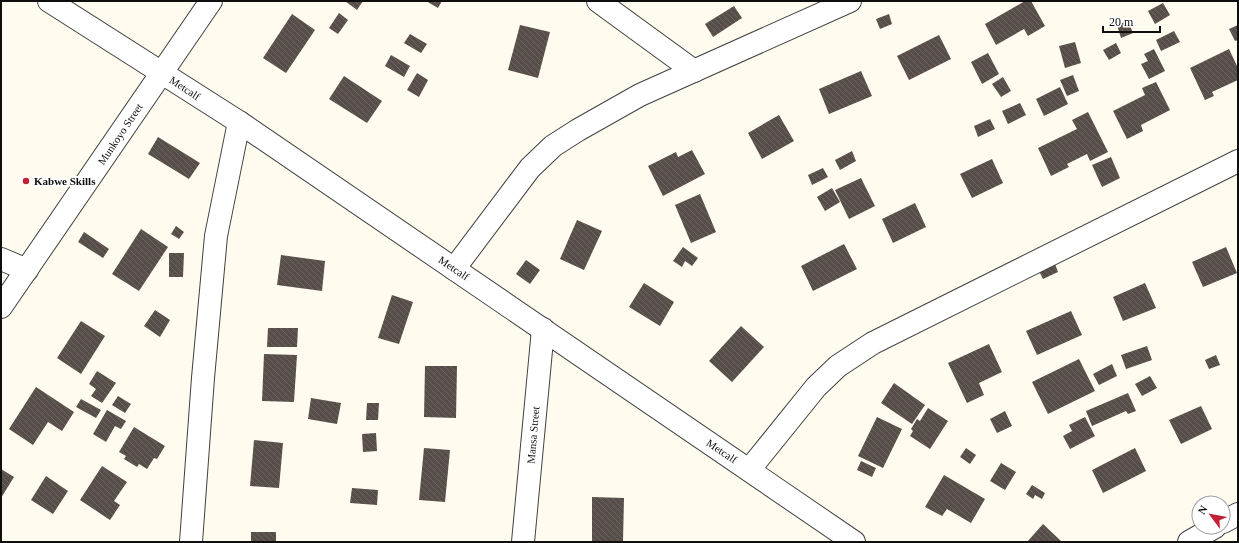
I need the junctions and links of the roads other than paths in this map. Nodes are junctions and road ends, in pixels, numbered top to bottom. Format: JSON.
{"nodes":[{"id":1,"x":49,"y":1,"type":"edge"},
{"id":2,"x":211,"y":1,"type":"edge"},
{"id":3,"x":598,"y":1,"type":"edge"},
{"id":4,"x":850,"y":1,"type":"edge"},
{"id":5,"x":694,"y":71,"type":"junction"},
{"id":6,"x":162,"y":73,"type":"junction"},
{"id":7,"x":239,"y":122,"type":"junction"},
{"id":8,"x":1238,"y":162,"type":"edge"},
{"id":9,"x":1,"y":259,"type":"edge"},
{"id":10,"x":454,"y":269,"type":"junction"},
{"id":11,"x":27,"y":270,"type":"junction"},
{"id":12,"x":1,"y":307,"type":"edge"},
{"id":13,"x":543,"y":329,"type":"junction"},
{"id":14,"x":749,"y":470,"type":"junction"},
{"id":15,"x":1201,"y":535,"type":"edge"},
{"id":16,"x":191,"y":542,"type":"edge"},
{"id":17,"x":523,"y":542,"type":"edge"},
{"id":18,"x":853,"y":542,"type":"edge"},
{"id":19,"x":1189,"y":542,"type":"edge"}],
"edges":[{"from":1,"to":6,"type":"street","name":"Metcalf"},
{"from":2,"to":6,"type":"street","name":"Munkoyo Street"},
{"from":3,"to":5,"type":"street"},
{"from":4,"to":5,"type":"street"},
{"from":5,"to":10,"type":"street"},
{"from":6,"to":7,"type":"street","name":"Metcalf"},
{"from":6,"to":11,"type":"street","name":"Munkoyo Street"},
{"from":7,"to":10,"type":"street","name":"Metcalf"},
{"from":7,"to":16,"type":"street"},
{"from":8,"to":14,"type":"street"},
{"from":9,"to":11,"type":"street"},
{"from":10,"to":13,"type":"street","name":"Metcalf"},
{"from":11,"to":12,"type":"street","name":"Munkoyo Street"},
{"from":13,"to":14,"type":"street","name":"Metcalf"},
{"from":13,"to":17,"type":"street","name":"Mansa Street"},
{"from":14,"to":18,"type":"street","name":"Metcalf"},
{"from":15,"to":19,"type":"street"}]}
